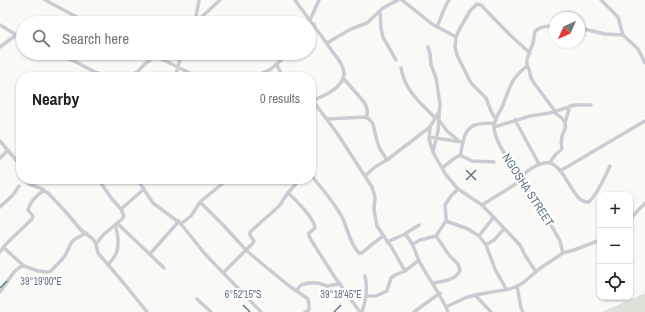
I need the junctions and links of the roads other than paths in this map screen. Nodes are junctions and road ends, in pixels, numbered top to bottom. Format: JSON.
{"nodes":[{"id":1,"x":45,"y":0,"type":"edge"},
{"id":2,"x":199,"y":0,"type":"edge"},
{"id":3,"x":220,"y":0,"type":"edge"},
{"id":4,"x":295,"y":0,"type":"edge"},
{"id":5,"x":320,"y":0,"type":"edge"},
{"id":6,"x":398,"y":0,"type":"edge"},
{"id":7,"x":402,"y":0,"type":"edge"},
{"id":8,"x":449,"y":0,"type":"edge"},
{"id":9,"x":474,"y":0,"type":"edge"},
{"id":10,"x":601,"y":0,"type":"edge"},
{"id":11,"x":477,"y":4,"type":"junction"},
{"id":12,"x":380,"y":11,"type":"junction"},
{"id":13,"x":75,"y":16,"type":"edge"},
{"id":14,"x":196,"y":16,"type":"edge"},
{"id":15,"x":203,"y":16,"type":"edge"},
{"id":16,"x":307,"y":16,"type":"edge"},
{"id":17,"x":312,"y":16,"type":"edge"},
{"id":18,"x":0,"y":25,"type":"edge"},
{"id":19,"x":437,"y":26,"type":"junction"},
{"id":20,"x":549,"y":26,"type":"edge"},
{"id":21,"x":316,"y":27,"type":"edge"},
{"id":22,"x":585,"y":29,"type":"edge"},
{"id":23,"x":16,"y":35,"type":"joint"},
{"id":24,"x":624,"y":35,"type":"junction"},
{"id":25,"x":456,"y":37,"type":"junction"},
{"id":26,"x":327,"y":43,"type":"junction"},
{"id":27,"x":0,"y":47,"type":"edge"},
{"id":28,"x":428,"y":47,"type":"dead end"},
{"id":29,"x":530,"y":53,"type":"junction"},
{"id":30,"x":72,"y":60,"type":"edge"},
{"id":31,"x":150,"y":60,"type":"edge"},
{"id":32,"x":166,"y":60,"type":"edge"},
{"id":33,"x":180,"y":60,"type":"edge"},
{"id":34,"x":282,"y":60,"type":"edge"},
{"id":35,"x":396,"y":60,"type":"dead end"},
{"id":36,"x":645,"y":62,"type":"edge"},
{"id":37,"x":277,"y":65,"type":"junction"},
{"id":38,"x":527,"y":66,"type":"junction"},
{"id":39,"x":177,"y":67,"type":"junction"},
{"id":40,"x":401,"y":68,"type":"dead end"},
{"id":41,"x":95,"y":72,"type":"edge"},
{"id":42,"x":137,"y":72,"type":"edge"},
{"id":43,"x":176,"y":72,"type":"edge"},
{"id":44,"x":188,"y":72,"type":"edge"},
{"id":45,"x":265,"y":72,"type":"edge"},
{"id":46,"x":281,"y":72,"type":"edge"},
{"id":47,"x":343,"y":78,"type":"junction"},
{"id":48,"x":316,"y":99,"type":"edge"},
{"id":49,"x":316,"y":106,"type":"edge"},
{"id":50,"x":570,"y":106,"type":"junction"},
{"id":51,"x":591,"y":106,"type":"dead end"},
{"id":52,"x":554,"y":112,"type":"junction"},
{"id":53,"x":366,"y":117,"type":"junction"},
{"id":54,"x":327,"y":119,"type":"junction"},
{"id":55,"x":437,"y":119,"type":"junction"},
{"id":56,"x":515,"y":120,"type":"junction"},
{"id":57,"x":645,"y":121,"type":"edge"},
{"id":58,"x":495,"y":123,"type":"junction"},
{"id":59,"x":565,"y":123,"type":"junction"},
{"id":60,"x":430,"y":127,"type":"junction"},
{"id":61,"x":429,"y":137,"type":"junction"},
{"id":62,"x":437,"y":138,"type":"junction"},
{"id":63,"x":0,"y":141,"type":"edge"},
{"id":64,"x":461,"y":142,"type":"junction"},
{"id":65,"x":8,"y":150,"type":"junction"},
{"id":66,"x":434,"y":152,"type":"junction"},
{"id":67,"x":460,"y":156,"type":"junction"},
{"id":68,"x":0,"y":158,"type":"edge"},
{"id":69,"x":16,"y":159,"type":"edge"},
{"id":70,"x":387,"y":160,"type":"junction"},
{"id":71,"x":494,"y":162,"type":"dead end"},
{"id":72,"x":550,"y":162,"type":"junction"},
{"id":73,"x":539,"y":164,"type":"junction"},
{"id":74,"x":610,"y":166,"type":"dead end"},
{"id":75,"x":442,"y":168,"type":"junction"},
{"id":76,"x":560,"y":171,"type":"junction"},
{"id":77,"x":365,"y":176,"type":"junction"},
{"id":78,"x":521,"y":179,"type":"junction"},
{"id":79,"x":316,"y":182,"type":"edge"},
{"id":80,"x":29,"y":184,"type":"edge"},
{"id":81,"x":102,"y":184,"type":"edge"},
{"id":82,"x":140,"y":184,"type":"edge"},
{"id":83,"x":222,"y":184,"type":"edge"},
{"id":84,"x":296,"y":184,"type":"edge"},
{"id":85,"x":19,"y":186,"type":"dead end"},
{"id":86,"x":144,"y":189,"type":"junction"},
{"id":87,"x":458,"y":189,"type":"junction"},
{"id":88,"x":44,"y":190,"type":"junction"},
{"id":89,"x":288,"y":193,"type":"junction"},
{"id":90,"x":597,"y":196,"type":"edge"},
{"id":91,"x":594,"y":197,"type":"junction"},
{"id":92,"x":200,"y":202,"type":"junction"},
{"id":93,"x":645,"y":204,"type":"edge"},
{"id":94,"x":482,"y":205,"type":"junction"},
{"id":95,"x":0,"y":207,"type":"edge"},
{"id":96,"x":121,"y":209,"type":"junction"},
{"id":97,"x":633,"y":216,"type":"edge"},
{"id":98,"x":494,"y":218,"type":"junction"},
{"id":99,"x":446,"y":221,"type":"junction"},
{"id":100,"x":180,"y":223,"type":"junction"},
{"id":101,"x":116,"y":224,"type":"junction"},
{"id":102,"x":419,"y":225,"type":"dead end"},
{"id":103,"x":504,"y":229,"type":"junction"},
{"id":104,"x":86,"y":233,"type":"junction"},
{"id":105,"x":405,"y":234,"type":"junction"},
{"id":106,"x":383,"y":236,"type":"junction"},
{"id":107,"x":436,"y":236,"type":"junction"},
{"id":108,"x":479,"y":236,"type":"junction"},
{"id":109,"x":597,"y":241,"type":"edge"},
{"id":110,"x":387,"y":242,"type":"junction"},
{"id":111,"x":96,"y":244,"type":"junction"},
{"id":112,"x":413,"y":244,"type":"junction"},
{"id":113,"x":486,"y":245,"type":"junction"},
{"id":114,"x":3,"y":247,"type":"junction"},
{"id":115,"x":246,"y":250,"type":"junction"},
{"id":116,"x":0,"y":252,"type":"edge"},
{"id":117,"x":563,"y":253,"type":"junction"},
{"id":118,"x":150,"y":254,"type":"junction"},
{"id":119,"x":419,"y":260,"type":"junction"},
{"id":120,"x":108,"y":265,"type":"junction"},
{"id":121,"x":24,"y":266,"type":"junction"},
{"id":122,"x":164,"y":268,"type":"dead end"},
{"id":123,"x":405,"y":271,"type":"junction"},
{"id":124,"x":536,"y":272,"type":"junction"},
{"id":125,"x":224,"y":273,"type":"junction"},
{"id":126,"x":365,"y":276,"type":"dead end"},
{"id":127,"x":339,"y":284,"type":"junction"},
{"id":128,"x":434,"y":284,"type":"junction"},
{"id":129,"x":516,"y":286,"type":"junction"},
{"id":130,"x":506,"y":289,"type":"junction"},
{"id":131,"x":296,"y":291,"type":"junction"},
{"id":132,"x":0,"y":292,"type":"edge"},
{"id":133,"x":440,"y":294,"type":"junction"},
{"id":134,"x":475,"y":295,"type":"junction"},
{"id":135,"x":367,"y":296,"type":"junction"},
{"id":136,"x":197,"y":299,"type":"dead end"},
{"id":137,"x":446,"y":307,"type":"junction"},
{"id":138,"x":147,"y":312,"type":"edge"},
{"id":139,"x":211,"y":312,"type":"edge"},
{"id":140,"x":261,"y":312,"type":"edge"},
{"id":141,"x":305,"y":312,"type":"edge"},
{"id":142,"x":361,"y":312,"type":"edge"},
{"id":143,"x":414,"y":312,"type":"edge"},
{"id":144,"x":448,"y":312,"type":"edge"},
{"id":145,"x":491,"y":312,"type":"edge"},
{"id":146,"x":523,"y":312,"type":"edge"}],
"edges":[{"from":1,"to":13,"type":"street"},
{"from":2,"to":14,"type":"street"},
{"from":3,"to":15,"type":"street"},
{"from":4,"to":16,"type":"street"},
{"from":5,"to":17,"type":"street"},
{"from":6,"to":12,"type":"street"},
{"from":7,"to":19,"type":"street"},
{"from":8,"to":19,"type":"street"},
{"from":9,"to":11,"type":"street"},
{"from":10,"to":24,"type":"street"},
{"from":11,"to":25,"type":"street"},
{"from":11,"to":29,"type":"street"},
{"from":12,"to":26,"type":"street"},
{"from":12,"to":35,"type":"street"},
{"from":18,"to":23,"type":"street"},
{"from":19,"to":25,"type":"street"},
{"from":20,"to":29,"type":"street"},
{"from":21,"to":26,"type":"street"},
{"from":22,"to":24,"type":"street"},
{"from":23,"to":27,"type":"street"},
{"from":24,"to":36,"type":"street"},
{"from":25,"to":58,"type":"street","name":"NGOSHA STREET"},
{"from":26,"to":47,"type":"street"},
{"from":28,"to":55,"type":"street"},
{"from":29,"to":38,"type":"street"},
{"from":30,"to":41,"type":"street"},
{"from":31,"to":42,"type":"street"},
{"from":32,"to":39,"type":"street"},
{"from":33,"to":39,"type":"street"},
{"from":34,"to":37,"type":"street"},
{"from":37,"to":45,"type":"street"},
{"from":37,"to":46,"type":"street"},
{"from":38,"to":52,"type":"street"},
{"from":38,"to":58,"type":"street"},
{"from":39,"to":43,"type":"street"},
{"from":39,"to":44,"type":"street"},
{"from":40,"to":55,"type":"street"},
{"from":47,"to":48,"type":"street"},
{"from":47,"to":53,"type":"street"},
{"from":49,"to":54,"type":"street"},
{"from":50,"to":51,"type":"street"},
{"from":50,"to":52,"type":"street"},
{"from":50,"to":59,"type":"street"},
{"from":52,"to":56,"type":"street"},
{"from":52,"to":59,"type":"street"},
{"from":53,"to":54,"type":"street"},
{"from":53,"to":70,"type":"street"},
{"from":54,"to":77,"type":"street"},
{"from":55,"to":60,"type":"street"},
{"from":55,"to":62,"type":"street"},
{"from":55,"to":64,"type":"street"},
{"from":56,"to":58,"type":"street"},
{"from":56,"to":73,"type":"street"},
{"from":57,"to":76,"type":"street"},
{"from":58,"to":64,"type":"street"},
{"from":58,"to":78,"type":"street","name":"NGOSHA STREET"},
{"from":59,"to":72,"type":"street"},
{"from":60,"to":61,"type":"street"},
{"from":60,"to":70,"type":"street"},
{"from":61,"to":62,"type":"street"},
{"from":61,"to":66,"type":"street"},
{"from":62,"to":64,"type":"street"},
{"from":62,"to":66,"type":"street"},
{"from":63,"to":65,"type":"street"},
{"from":64,"to":67,"type":"street"},
{"from":65,"to":68,"type":"street"},
{"from":65,"to":69,"type":"street"},
{"from":66,"to":75,"type":"street"},
{"from":67,"to":71,"type":"street"},
{"from":67,"to":75,"type":"street"},
{"from":70,"to":77,"type":"street"},
{"from":72,"to":73,"type":"street"},
{"from":72,"to":76,"type":"street"},
{"from":73,"to":78,"type":"street"},
{"from":74,"to":91,"type":"street"},
{"from":75,"to":87,"type":"street"},
{"from":76,"to":91,"type":"street"},
{"from":77,"to":106,"type":"street"},
{"from":78,"to":94,"type":"street"},
{"from":78,"to":117,"type":"street","name":"NGOSHA STREET"},
{"from":79,"to":106,"type":"street"},
{"from":80,"to":88,"type":"street"},
{"from":81,"to":96,"type":"street"},
{"from":82,"to":86,"type":"street"},
{"from":83,"to":92,"type":"street"},
{"from":84,"to":89,"type":"street"},
{"from":85,"to":95,"type":"street"},
{"from":86,"to":96,"type":"street"},
{"from":86,"to":100,"type":"street"},
{"from":87,"to":94,"type":"street"},
{"from":87,"to":99,"type":"street"},
{"from":88,"to":104,"type":"street"},
{"from":88,"to":114,"type":"street"},
{"from":89,"to":115,"type":"street"},
{"from":89,"to":127,"type":"street"},
{"from":90,"to":91,"type":"street"},
{"from":92,"to":100,"type":"street"},
{"from":92,"to":115,"type":"street"},
{"from":93,"to":97,"type":"street"},
{"from":94,"to":98,"type":"street"},
{"from":96,"to":101,"type":"street"},
{"from":98,"to":103,"type":"street"},
{"from":98,"to":108,"type":"street"},
{"from":99,"to":107,"type":"street"},
{"from":99,"to":108,"type":"street"},
{"from":100,"to":118,"type":"street"},
{"from":100,"to":125,"type":"street"},
{"from":101,"to":111,"type":"street"},
{"from":101,"to":118,"type":"street"},
{"from":101,"to":120,"type":"street"},
{"from":102,"to":105,"type":"street"},
{"from":103,"to":113,"type":"street"},
{"from":103,"to":124,"type":"street"},
{"from":104,"to":111,"type":"street"},
{"from":104,"to":121,"type":"street"},
{"from":105,"to":110,"type":"street"},
{"from":105,"to":112,"type":"street"},
{"from":106,"to":110,"type":"street"},
{"from":107,"to":112,"type":"street"},
{"from":107,"to":128,"type":"street"},
{"from":108,"to":113,"type":"street"},
{"from":109,"to":117,"type":"street"},
{"from":110,"to":123,"type":"street"},
{"from":111,"to":120,"type":"street"},
{"from":112,"to":119,"type":"street"},
{"from":113,"to":130,"type":"street"},
{"from":114,"to":116,"type":"street"},
{"from":114,"to":121,"type":"street"},
{"from":115,"to":125,"type":"street"},
{"from":115,"to":131,"type":"street"},
{"from":117,"to":124,"type":"street"},
{"from":118,"to":122,"type":"street"},
{"from":119,"to":123,"type":"street"},
{"from":119,"to":128,"type":"street"},
{"from":120,"to":138,"type":"street"},
{"from":121,"to":132,"type":"street"},
{"from":123,"to":135,"type":"street"},
{"from":124,"to":129,"type":"street"},
{"from":125,"to":140,"type":"street"},
{"from":126,"to":135,"type":"street"},
{"from":127,"to":131,"type":"street"},
{"from":127,"to":142,"type":"street"},
{"from":128,"to":133,"type":"street"},
{"from":129,"to":130,"type":"street"},
{"from":129,"to":146,"type":"street"},
{"from":130,"to":134,"type":"street"},
{"from":131,"to":141,"type":"street"},
{"from":133,"to":137,"type":"street"},
{"from":133,"to":143,"type":"street"},
{"from":134,"to":137,"type":"street"},
{"from":134,"to":145,"type":"street"},
{"from":135,"to":142,"type":"street"},
{"from":136,"to":139,"type":"street"},
{"from":137,"to":144,"type":"street"}]}
